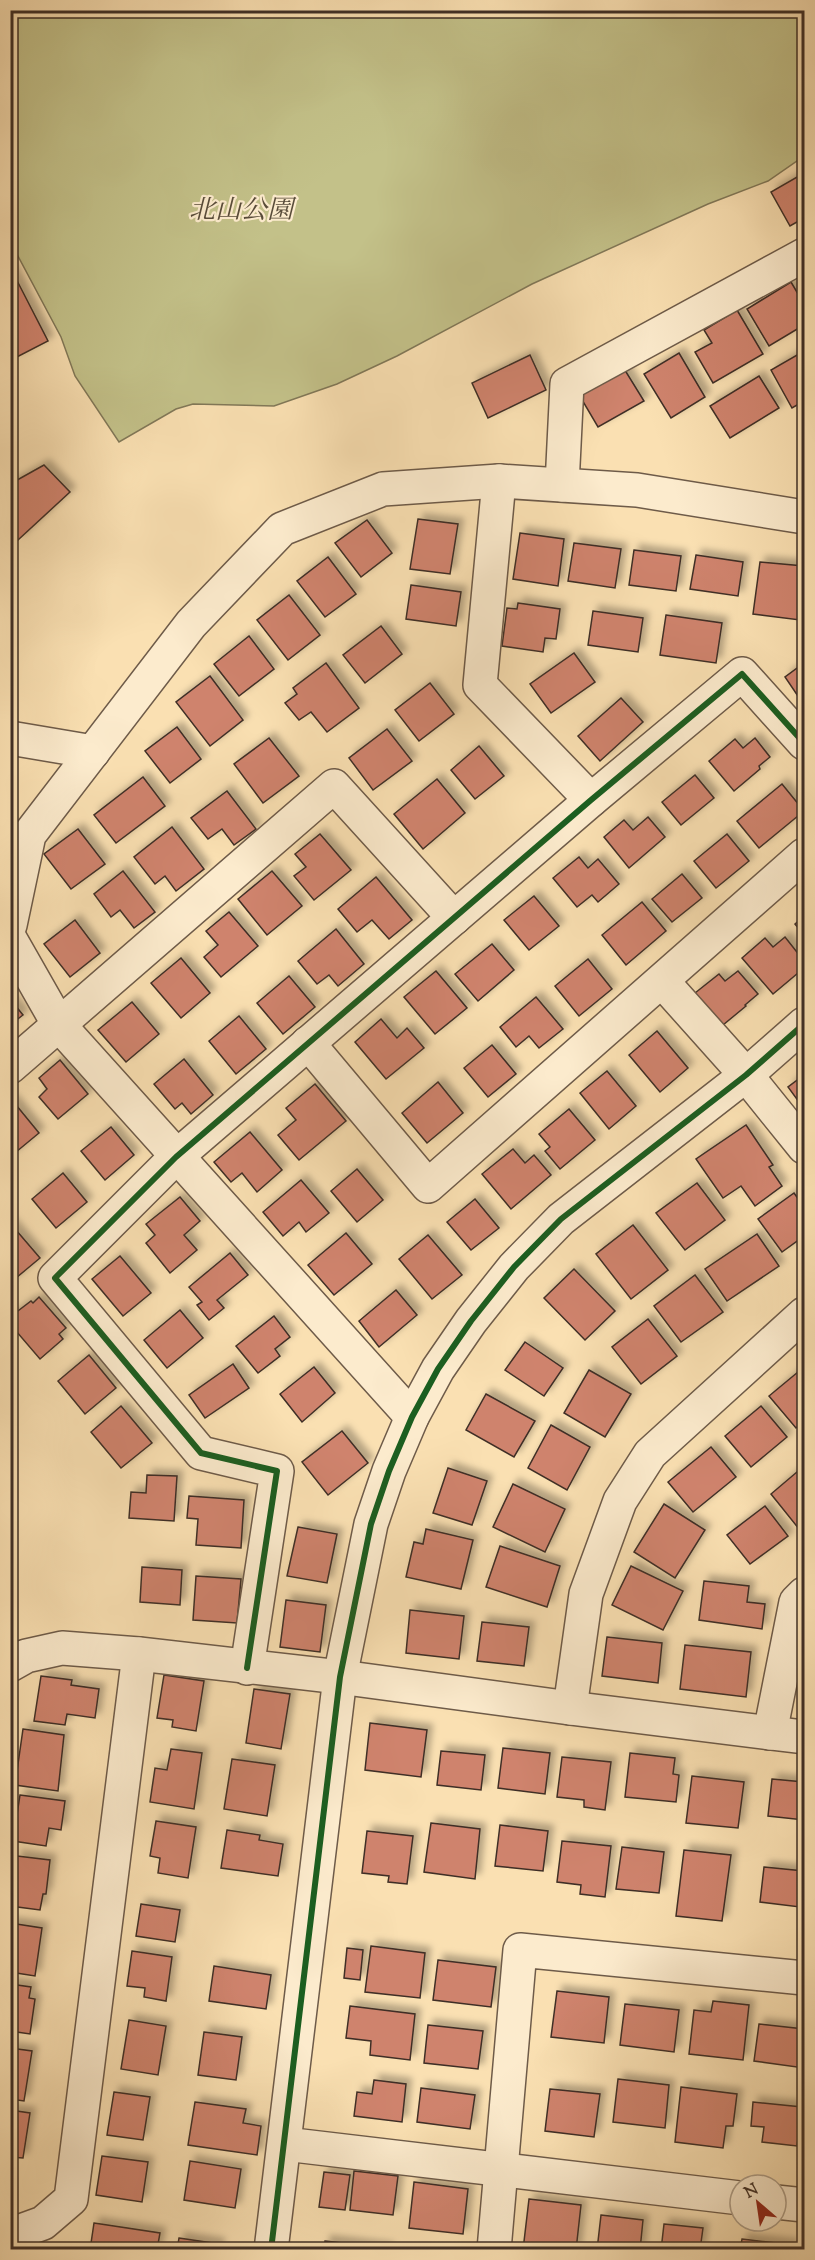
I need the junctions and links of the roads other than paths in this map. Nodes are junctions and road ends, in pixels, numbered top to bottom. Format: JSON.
{"nodes":[{"id":1,"x":804,"y":255,"type":"edge"},
{"id":2,"x":500,"y":481,"type":"junction"},
{"id":3,"x":562,"y":485,"type":"junction"},
{"id":4,"x":804,"y":517,"type":"edge"},
{"id":5,"x":10,"y":738,"type":"edge"},
{"id":6,"x":804,"y":743,"type":"edge"},
{"id":7,"x":93,"y":752,"type":"junction"},
{"id":8,"x":591,"y":800,"type":"junction"},
{"id":9,"x":804,"y":855,"type":"edge"},
{"id":10,"x":454,"y":918,"type":"junction"},
{"id":11,"x":10,"y":925,"type":"edge"},
{"id":12,"x":10,"y":939,"type":"edge"},
{"id":13,"x":662,"y":981,"type":"junction"},
{"id":14,"x":804,"y":1024,"type":"edge"},
{"id":15,"x":59,"y":1025,"type":"junction"},
{"id":16,"x":308,"y":1043,"type":"junction"},
{"id":17,"x":10,"y":1067,"type":"edge"},
{"id":18,"x":746,"y":1075,"type":"junction"},
{"id":19,"x":804,"y":1147,"type":"edge"},
{"id":20,"x":176,"y":1156,"type":"junction"},
{"id":21,"x":804,"y":1314,"type":"edge"},
{"id":22,"x":412,"y":1417,"type":"junction"},
{"id":23,"x":804,"y":1594,"type":"edge"},
{"id":24,"x":139,"y":1654,"type":"junction"},
{"id":25,"x":10,"y":1665,"type":"edge"},
{"id":26,"x":247,"y":1668,"type":"junction"},
{"id":27,"x":340,"y":1677,"type":"junction"},
{"id":28,"x":570,"y":1708,"type":"junction"},
{"id":29,"x":770,"y":1733,"type":"junction"},
{"id":30,"x":804,"y":1737,"type":"edge"},
{"id":31,"x":804,"y":1978,"type":"edge"},
{"id":32,"x":285,"y":2144,"type":"junction"},
{"id":33,"x":502,"y":2171,"type":"junction"},
{"id":34,"x":728,"y":2197,"type":"edge"},
{"id":35,"x":788,"y":2203,"type":"edge"},
{"id":36,"x":804,"y":2205,"type":"edge"},
{"id":37,"x":10,"y":2237,"type":"edge"},
{"id":38,"x":15,"y":2250,"type":"edge"},
{"id":39,"x":271,"y":2250,"type":"edge"},
{"id":40,"x":494,"y":2250,"type":"edge"}],
"edges":[{"from":1,"to":3,"type":"street"},
{"from":2,"to":3,"type":"street"},
{"from":2,"to":7,"type":"street"},
{"from":2,"to":8,"type":"street"},
{"from":3,"to":4,"type":"street"},
{"from":5,"to":7,"type":"street"},
{"from":6,"to":8,"type":"street"},
{"from":7,"to":11,"type":"street"},
{"from":8,"to":10,"type":"street"},
{"from":9,"to":13,"type":"street"},
{"from":10,"to":15,"type":"street"},
{"from":10,"to":16,"type":"street"},
{"from":12,"to":15,"type":"street"},
{"from":13,"to":16,"type":"street"},
{"from":13,"to":18,"type":"street"},
{"from":14,"to":18,"type":"street"},
{"from":15,"to":17,"type":"street"},
{"from":15,"to":20,"type":"street"},
{"from":16,"to":20,"type":"street"},
{"from":18,"to":19,"type":"street"},
{"from":18,"to":22,"type":"street"},
{"from":20,"to":22,"type":"street"},
{"from":20,"to":26,"type":"street"},
{"from":21,"to":28,"type":"street"},
{"from":22,"to":27,"type":"street"},
{"from":23,"to":29,"type":"street"},
{"from":24,"to":25,"type":"street"},
{"from":24,"to":26,"type":"street"},
{"from":24,"to":37,"type":"street"},
{"from":26,"to":27,"type":"street"},
{"from":27,"to":28,"type":"street"},
{"from":27,"to":32,"type":"street"},
{"from":28,"to":29,"type":"street"},
{"from":29,"to":30,"type":"street"},
{"from":31,"to":33,"type":"street"},
{"from":32,"to":33,"type":"street"},
{"from":32,"to":39,"type":"street"},
{"from":33,"to":34,"type":"street"},
{"from":33,"to":40,"type":"street"},
{"from":35,"to":36,"type":"street"},
{"from":37,"to":38,"type":"street"}]}
